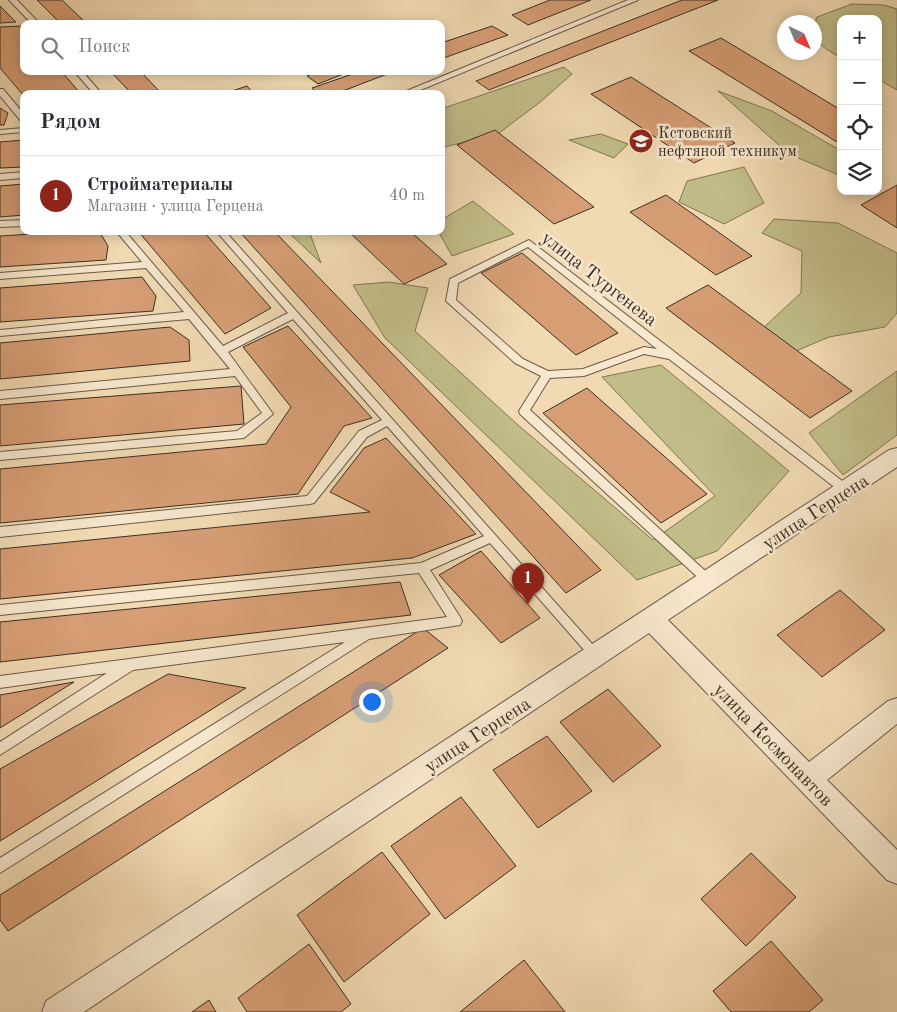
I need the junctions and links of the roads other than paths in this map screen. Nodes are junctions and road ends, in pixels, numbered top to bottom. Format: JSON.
{"nodes":[{"id":1,"x":13,"y":0,"type":"edge"},
{"id":2,"x":634,"y":0,"type":"edge"},
{"id":3,"x":32,"y":20,"type":"edge"},
{"id":4,"x":81,"y":75,"type":"edge"},
{"id":5,"x":95,"y":90,"type":"edge"},
{"id":6,"x":412,"y":90,"type":"edge"},
{"id":7,"x":0,"y":92,"type":"edge"},
{"id":8,"x":20,"y":114,"type":"edge"},
{"id":9,"x":20,"y":130,"type":"edge"},
{"id":10,"x":0,"y":132,"type":"edge"},
{"id":11,"x":20,"y":175,"type":"edge"},
{"id":12,"x":0,"y":177,"type":"edge"},
{"id":13,"x":20,"y":223,"type":"edge"},
{"id":14,"x":0,"y":224,"type":"edge"},
{"id":15,"x":123,"y":235,"type":"edge"},
{"id":16,"x":224,"y":235,"type":"edge"},
{"id":17,"x":148,"y":265,"type":"junction"},
{"id":18,"x":0,"y":276,"type":"edge"},
{"id":19,"x":294,"y":314,"type":"junction"},
{"id":20,"x":192,"y":315,"type":"junction"},
{"id":21,"x":0,"y":333,"type":"edge"},
{"id":22,"x":222,"y":351,"type":"junction"},
{"id":23,"x":672,"y":356,"type":"junction"},
{"id":24,"x":237,"y":372,"type":"junction"},
{"id":25,"x":547,"y":375,"type":"junction"},
{"id":26,"x":0,"y":395,"type":"edge"},
{"id":27,"x":389,"y":421,"type":"junction"},
{"id":28,"x":0,"y":456,"type":"edge"},
{"id":29,"x":897,"y":456,"type":"edge"},
{"id":30,"x":846,"y":490,"type":"junction"},
{"id":31,"x":0,"y":532,"type":"edge"},
{"id":32,"x":492,"y":537,"type":"junction"},
{"id":33,"x":422,"y":568,"type":"junction"},
{"id":34,"x":709,"y":581,"type":"junction"},
{"id":35,"x":0,"y":610,"type":"edge"},
{"id":36,"x":651,"y":618,"type":"junction"},
{"id":37,"x":368,"y":634,"type":"junction"},
{"id":38,"x":596,"y":655,"type":"junction"},
{"id":39,"x":132,"y":665,"type":"junction"},
{"id":40,"x":0,"y":682,"type":"edge"},
{"id":41,"x":897,"y":709,"type":"edge"},
{"id":42,"x":0,"y":749,"type":"edge"},
{"id":43,"x":808,"y":779,"type":"junction"},
{"id":44,"x":0,"y":866,"type":"edge"},
{"id":45,"x":897,"y":870,"type":"edge"},
{"id":46,"x":57,"y":1012,"type":"edge"}],
"edges":[{"from":1,"to":3,"type":"lane"},
{"from":2,"to":6,"type":"lane"},
{"from":4,"to":5,"type":"lane"},
{"from":7,"to":8,"type":"lane"},
{"from":9,"to":10,"type":"lane"},
{"from":11,"to":12,"type":"lane"},
{"from":13,"to":14,"type":"lane"},
{"from":15,"to":17,"type":"lane"},
{"from":16,"to":19,"type":"lane"},
{"from":17,"to":18,"type":"lane"},
{"from":17,"to":20,"type":"lane"},
{"from":19,"to":22,"type":"lane"},
{"from":19,"to":27,"type":"lane"},
{"from":20,"to":21,"type":"lane"},
{"from":20,"to":22,"type":"lane"},
{"from":22,"to":24,"type":"lane"},
{"from":23,"to":25,"type":"lane","name":"улица Тургенева"},
{"from":23,"to":25,"type":"lane","name":"улица Тургенева"},
{"from":23,"to":30,"type":"lane","name":"улица Тургенева"},
{"from":24,"to":26,"type":"lane"},
{"from":24,"to":28,"type":"lane"},
{"from":25,"to":34,"type":"lane"},
{"from":27,"to":31,"type":"lane"},
{"from":27,"to":32,"type":"lane"},
{"from":29,"to":30,"type":"street","name":"улица Герцена"},
{"from":30,"to":34,"type":"street","name":"улица Герцена"},
{"from":32,"to":33,"type":"lane"},
{"from":32,"to":38,"type":"lane"},
{"from":33,"to":35,"type":"lane"},
{"from":33,"to":37,"type":"lane"},
{"from":34,"to":36,"type":"street","name":"улица Герцена"},
{"from":36,"to":38,"type":"street","name":"улица Герцена"},
{"from":36,"to":43,"type":"street","name":"улица Космонавтов"},
{"from":37,"to":39,"type":"lane"},
{"from":37,"to":44,"type":"lane"},
{"from":38,"to":46,"type":"street","name":"улица Герцена"},
{"from":39,"to":40,"type":"lane"},
{"from":39,"to":42,"type":"lane"},
{"from":41,"to":43,"type":"street"},
{"from":43,"to":45,"type":"street","name":"улица Космонавтов"}]}
